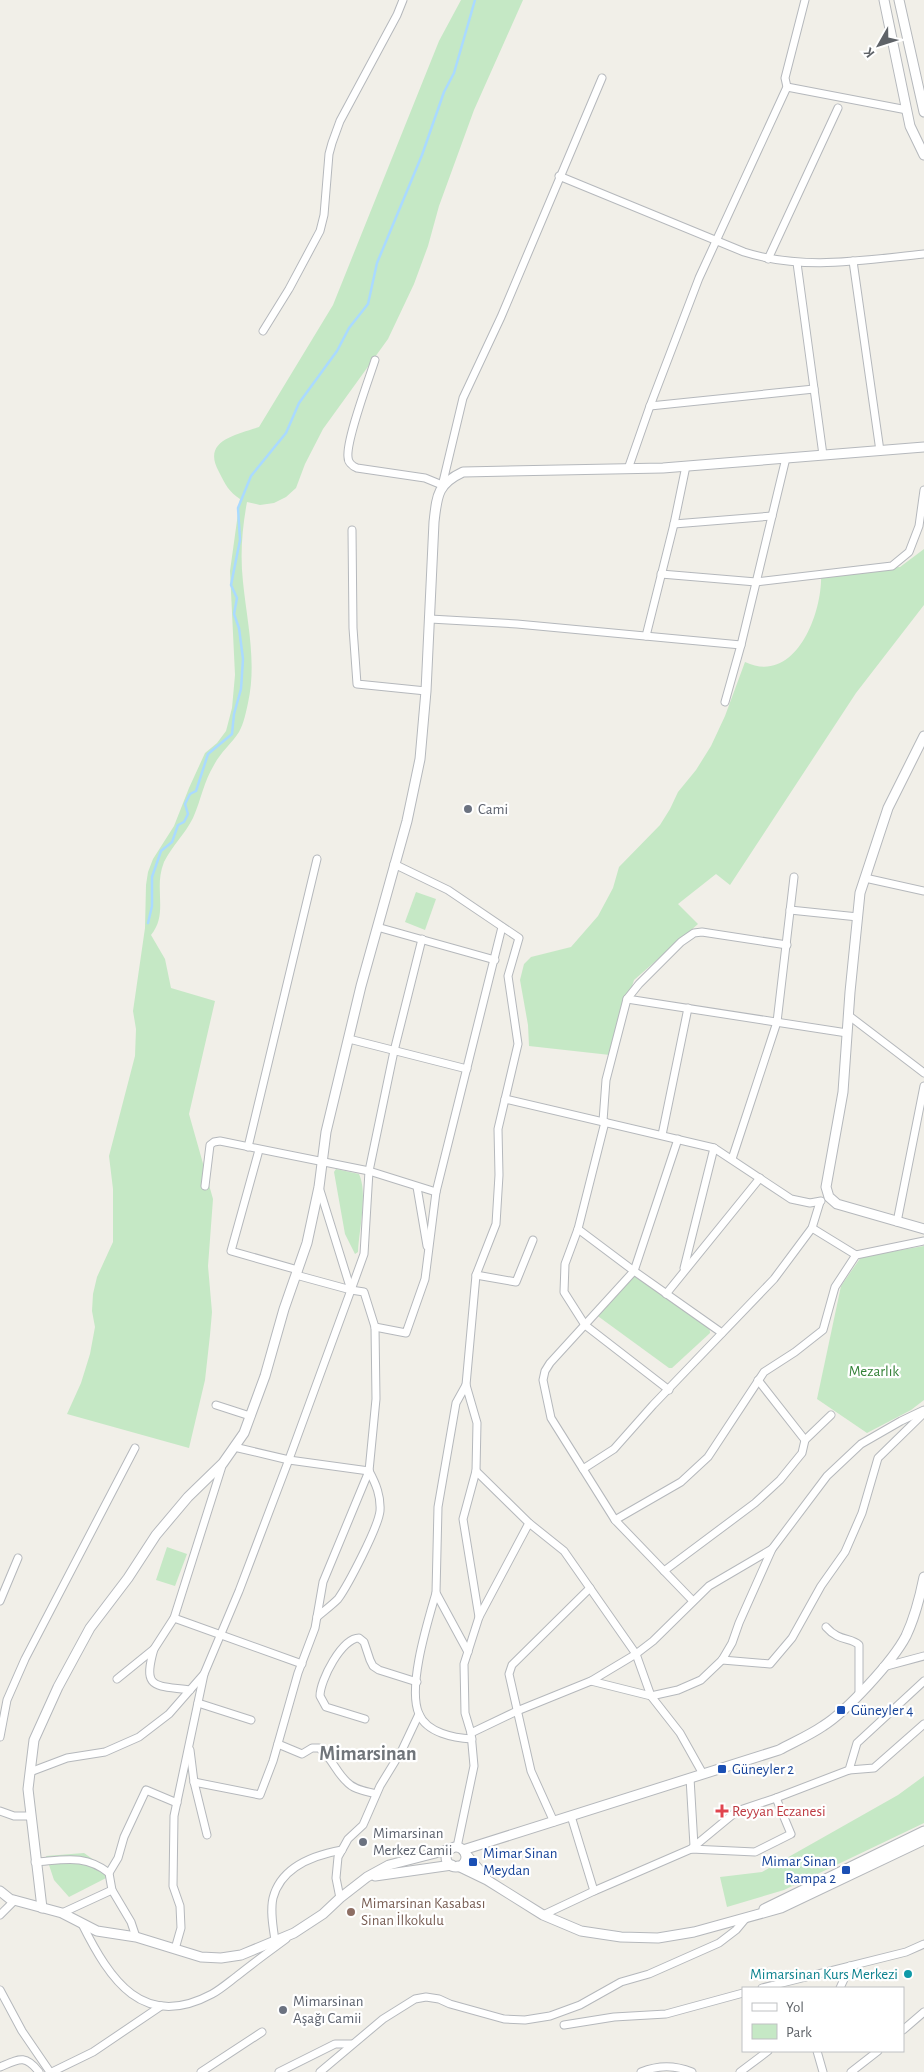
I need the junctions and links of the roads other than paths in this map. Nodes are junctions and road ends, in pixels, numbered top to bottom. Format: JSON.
{"nodes":[{"id":1,"x":403,"y":0,"type":"edge"},
{"id":2,"x":805,"y":0,"type":"edge"},
{"id":3,"x":884,"y":0,"type":"edge"},
{"id":4,"x":899,"y":0,"type":"edge"},
{"id":5,"x":602,"y":78,"type":"dead end"},
{"id":6,"x":787,"y":87,"type":"junction"},
{"id":7,"x":838,"y":108,"type":"dead end"},
{"id":8,"x":907,"y":110,"type":"junction"},
{"id":9,"x":924,"y":112,"type":"edge"},
{"id":10,"x":924,"y":155,"type":"edge"},
{"id":11,"x":559,"y":176,"type":"junction"},
{"id":12,"x":715,"y":241,"type":"junction"},
{"id":13,"x":924,"y":254,"type":"edge"},
{"id":14,"x":768,"y":259,"type":"junction"},
{"id":15,"x":853,"y":261,"type":"junction"},
{"id":16,"x":797,"y":263,"type":"junction"},
{"id":17,"x":263,"y":331,"type":"dead end"},
{"id":18,"x":375,"y":360,"type":"dead end"},
{"id":19,"x":814,"y":389,"type":"junction"},
{"id":20,"x":650,"y":406,"type":"junction"},
{"id":21,"x":924,"y":447,"type":"edge"},
{"id":22,"x":880,"y":451,"type":"junction"},
{"id":23,"x":823,"y":455,"type":"junction"},
{"id":24,"x":786,"y":458,"type":"junction"},
{"id":25,"x":686,"y":466,"type":"junction"},
{"id":26,"x":628,"y":468,"type":"junction"},
{"id":27,"x":442,"y":485,"type":"junction"},
{"id":28,"x":924,"y":490,"type":"edge"},
{"id":29,"x":772,"y":516,"type":"junction"},
{"id":30,"x":674,"y":524,"type":"junction"},
{"id":31,"x":352,"y":530,"type":"dead end"},
{"id":32,"x":661,"y":574,"type":"junction"},
{"id":33,"x":756,"y":582,"type":"junction"},
{"id":34,"x":430,"y":619,"type":"junction"},
{"id":35,"x":646,"y":636,"type":"junction"},
{"id":36,"x":741,"y":646,"type":"junction"},
{"id":37,"x":426,"y":691,"type":"junction"},
{"id":38,"x":725,"y":702,"type":"dead end"},
{"id":39,"x":924,"y":736,"type":"edge"},
{"id":40,"x":317,"y":859,"type":"dead end"},
{"id":41,"x":394,"y":864,"type":"junction"},
{"id":42,"x":794,"y":877,"type":"dead end"},
{"id":43,"x":865,"y":878,"type":"junction"},
{"id":44,"x":924,"y":891,"type":"edge"},
{"id":45,"x":790,"y":910,"type":"junction"},
{"id":46,"x":858,"y":917,"type":"junction"},
{"id":47,"x":377,"y":926,"type":"junction"},
{"id":48,"x":502,"y":927,"type":"junction"},
{"id":49,"x":422,"y":939,"type":"junction"},
{"id":50,"x":787,"y":944,"type":"junction"},
{"id":51,"x":495,"y":960,"type":"junction"},
{"id":52,"x":627,"y":999,"type":"junction"},
{"id":53,"x":688,"y":1008,"type":"junction"},
{"id":54,"x":848,"y":1015,"type":"junction"},
{"id":55,"x":777,"y":1022,"type":"junction"},
{"id":56,"x":847,"y":1033,"type":"junction"},
{"id":57,"x":349,"y":1039,"type":"junction"},
{"id":58,"x":394,"y":1051,"type":"junction"},
{"id":59,"x":467,"y":1069,"type":"junction"},
{"id":60,"x":924,"y":1073,"type":"edge"},
{"id":61,"x":924,"y":1086,"type":"edge"},
{"id":62,"x":505,"y":1098,"type":"junction"},
{"id":63,"x":604,"y":1122,"type":"junction"},
{"id":64,"x":662,"y":1135,"type":"junction"},
{"id":65,"x":678,"y":1139,"type":"junction"},
{"id":66,"x":248,"y":1147,"type":"junction"},
{"id":67,"x":714,"y":1148,"type":"junction"},
{"id":68,"x":259,"y":1150,"type":"junction"},
{"id":69,"x":732,"y":1159,"type":"junction"},
{"id":70,"x":323,"y":1162,"type":"junction"},
{"id":71,"x":369,"y":1171,"type":"junction"},
{"id":72,"x":760,"y":1178,"type":"junction"},
{"id":73,"x":205,"y":1186,"type":"dead end"},
{"id":74,"x":319,"y":1187,"type":"junction"},
{"id":75,"x":417,"y":1187,"type":"junction"},
{"id":76,"x":436,"y":1192,"type":"junction"},
{"id":77,"x":829,"y":1197,"type":"junction"},
{"id":78,"x":820,"y":1202,"type":"junction"},
{"id":79,"x":897,"y":1222,"type":"junction"},
{"id":80,"x":812,"y":1228,"type":"junction"},
{"id":81,"x":578,"y":1229,"type":"junction"},
{"id":82,"x":924,"y":1229,"type":"edge"},
{"id":83,"x":533,"y":1240,"type":"dead end"},
{"id":84,"x":924,"y":1241,"type":"edge"},
{"id":85,"x":428,"y":1254,"type":"junction"},
{"id":86,"x":856,"y":1255,"type":"junction"},
{"id":87,"x":683,"y":1270,"type":"junction"},
{"id":88,"x":634,"y":1271,"type":"junction"},
{"id":89,"x":297,"y":1272,"type":"junction"},
{"id":90,"x":476,"y":1275,"type":"junction"},
{"id":91,"x":351,"y":1290,"type":"junction"},
{"id":92,"x":666,"y":1294,"type":"junction"},
{"id":93,"x":585,"y":1325,"type":"junction"},
{"id":94,"x":375,"y":1327,"type":"junction"},
{"id":95,"x":722,"y":1333,"type":"junction"},
{"id":96,"x":758,"y":1380,"type":"junction"},
{"id":97,"x":466,"y":1386,"type":"junction"},
{"id":98,"x":669,"y":1390,"type":"junction"},
{"id":99,"x":216,"y":1405,"type":"dead end"},
{"id":100,"x":924,"y":1411,"type":"edge"},
{"id":101,"x":831,"y":1415,"type":"dead end"},
{"id":102,"x":250,"y":1416,"type":"junction"},
{"id":103,"x":805,"y":1440,"type":"junction"},
{"id":104,"x":234,"y":1447,"type":"junction"},
{"id":105,"x":135,"y":1448,"type":"dead end"},
{"id":106,"x":289,"y":1460,"type":"junction"},
{"id":107,"x":223,"y":1463,"type":"junction"},
{"id":108,"x":583,"y":1469,"type":"junction"},
{"id":109,"x":369,"y":1471,"type":"junction"},
{"id":110,"x":476,"y":1471,"type":"junction"},
{"id":111,"x":614,"y":1520,"type":"junction"},
{"id":112,"x":529,"y":1523,"type":"junction"},
{"id":113,"x":772,"y":1549,"type":"junction"},
{"id":114,"x":18,"y":1558,"type":"dead end"},
{"id":115,"x":664,"y":1571,"type":"junction"},
{"id":116,"x":924,"y":1577,"type":"edge"},
{"id":117,"x":590,"y":1588,"type":"junction"},
{"id":118,"x":436,"y":1593,"type":"junction"},
{"id":119,"x":0,"y":1601,"type":"edge"},
{"id":120,"x":693,"y":1601,"type":"junction"},
{"id":121,"x":317,"y":1617,"type":"junction"},
{"id":122,"x":479,"y":1617,"type":"junction"},
{"id":123,"x":174,"y":1618,"type":"junction"},
{"id":124,"x":826,"y":1628,"type":"dead end"},
{"id":125,"x":220,"y":1636,"type":"junction"},
{"id":126,"x":154,"y":1649,"type":"junction"},
{"id":127,"x":468,"y":1652,"type":"junction"},
{"id":128,"x":636,"y":1654,"type":"junction"},
{"id":129,"x":924,"y":1656,"type":"edge"},
{"id":130,"x":722,"y":1660,"type":"junction"},
{"id":131,"x":302,"y":1664,"type":"junction"},
{"id":132,"x":883,"y":1668,"type":"junction"},
{"id":133,"x":204,"y":1674,"type":"junction"},
{"id":134,"x":117,"y":1679,"type":"dead end"},
{"id":135,"x":591,"y":1681,"type":"junction"},
{"id":136,"x":924,"y":1681,"type":"edge"},
{"id":137,"x":417,"y":1682,"type":"junction"},
{"id":138,"x":190,"y":1690,"type":"junction"},
{"id":139,"x":859,"y":1695,"type":"junction"},
{"id":140,"x":651,"y":1696,"type":"junction"},
{"id":141,"x":198,"y":1703,"type":"junction"},
{"id":142,"x":517,"y":1711,"type":"junction"},
{"id":143,"x":419,"y":1714,"type":"junction"},
{"id":144,"x":365,"y":1719,"type":"dead end"},
{"id":145,"x":251,"y":1720,"type":"dead end"},
{"id":146,"x":924,"y":1724,"type":"edge"},
{"id":147,"x":472,"y":1736,"type":"junction"},
{"id":148,"x":0,"y":1737,"type":"edge"},
{"id":149,"x":189,"y":1744,"type":"junction"},
{"id":150,"x":278,"y":1744,"type":"junction"},
{"id":151,"x":849,"y":1770,"type":"junction"},
{"id":152,"x":30,"y":1772,"type":"junction"},
{"id":153,"x":703,"y":1774,"type":"junction"},
{"id":154,"x":690,"y":1778,"type":"junction"},
{"id":155,"x":194,"y":1782,"type":"junction"},
{"id":156,"x":376,"y":1794,"type":"junction"},
{"id":157,"x":776,"y":1798,"type":"junction"},
{"id":158,"x":177,"y":1803,"type":"junction"},
{"id":159,"x":0,"y":1811,"type":"edge"},
{"id":160,"x":30,"y":1816,"type":"junction"},
{"id":161,"x":571,"y":1816,"type":"junction"},
{"id":162,"x":554,"y":1822,"type":"junction"},
{"id":163,"x":924,"y":1831,"type":"edge"},
{"id":164,"x":206,"y":1835,"type":"dead end"},
{"id":165,"x":924,"y":1840,"type":"edge"},
{"id":166,"x":692,"y":1848,"type":"junction"},
{"id":167,"x":342,"y":1850,"type":"junction"},
{"id":168,"x":459,"y":1850,"type":"junction"},
{"id":169,"x":35,"y":1862,"type":"junction"},
{"id":170,"x":455,"y":1866,"type":"junction"},
{"id":171,"x":109,"y":1873,"type":"junction"},
{"id":172,"x":367,"y":1877,"type":"junction"},
{"id":173,"x":487,"y":1880,"type":"junction"},
{"id":174,"x":112,"y":1890,"type":"junction"},
{"id":175,"x":0,"y":1891,"type":"edge"},
{"id":176,"x":594,"y":1891,"type":"junction"},
{"id":177,"x":340,"y":1898,"type":"junction"},
{"id":178,"x":15,"y":1900,"type":"junction"},
{"id":179,"x":42,"y":1908,"type":"junction"},
{"id":180,"x":62,"y":1913,"type":"junction"},
{"id":181,"x":0,"y":1915,"type":"edge"},
{"id":182,"x":543,"y":1915,"type":"junction"},
{"id":183,"x":746,"y":1918,"type":"junction"},
{"id":184,"x":82,"y":1924,"type":"junction"},
{"id":185,"x":294,"y":1933,"type":"junction"},
{"id":186,"x":136,"y":1937,"type":"junction"},
{"id":187,"x":275,"y":1940,"type":"junction"},
{"id":188,"x":924,"y":1944,"type":"edge"},
{"id":189,"x":175,"y":1949,"type":"junction"},
{"id":190,"x":850,"y":1966,"type":"junction"},
{"id":191,"x":766,"y":1987,"type":"edge"},
{"id":192,"x":840,"y":1987,"type":"edge"},
{"id":193,"x":0,"y":1990,"type":"edge"},
{"id":194,"x":742,"y":1993,"type":"edge"},
{"id":195,"x":161,"y":2006,"type":"junction"},
{"id":196,"x":924,"y":2012,"type":"edge"},
{"id":197,"x":564,"y":2025,"type":"dead end"},
{"id":198,"x":904,"y":2029,"type":"edge"},
{"id":199,"x":262,"y":2032,"type":"dead end"},
{"id":200,"x":352,"y":2044,"type":"junction"},
{"id":201,"x":767,"y":2052,"type":"edge"},
{"id":202,"x":817,"y":2052,"type":"edge"},
{"id":203,"x":877,"y":2052,"type":"edge"},
{"id":204,"x":0,"y":2067,"type":"edge"},
{"id":205,"x":39,"y":2072,"type":"edge"},
{"id":206,"x":51,"y":2072,"type":"edge"},
{"id":207,"x":201,"y":2072,"type":"edge"},
{"id":208,"x":279,"y":2072,"type":"edge"},
{"id":209,"x":320,"y":2072,"type":"edge"},
{"id":210,"x":641,"y":2072,"type":"edge"},
{"id":211,"x":692,"y":2072,"type":"edge"},
{"id":212,"x":740,"y":2072,"type":"edge"},
{"id":213,"x":823,"y":2072,"type":"edge"},
{"id":214,"x":851,"y":2072,"type":"edge"}],
"edges":[{"from":1,"to":17,"type":"street"},
{"from":2,"to":6,"type":"street"},
{"from":3,"to":8,"type":"street"},
{"from":4,"to":9,"type":"street"},
{"from":5,"to":11,"type":"street"},
{"from":6,"to":8,"type":"street"},
{"from":6,"to":12,"type":"street"},
{"from":7,"to":14,"type":"street"},
{"from":8,"to":10,"type":"street"},
{"from":11,"to":12,"type":"street"},
{"from":11,"to":27,"type":"street"},
{"from":12,"to":14,"type":"street"},
{"from":12,"to":20,"type":"street"},
{"from":13,"to":15,"type":"street"},
{"from":14,"to":16,"type":"street"},
{"from":15,"to":16,"type":"street"},
{"from":15,"to":22,"type":"street"},
{"from":16,"to":19,"type":"street"},
{"from":18,"to":27,"type":"street"},
{"from":19,"to":20,"type":"street"},
{"from":19,"to":23,"type":"street"},
{"from":20,"to":26,"type":"street"},
{"from":21,"to":22,"type":"street"},
{"from":22,"to":23,"type":"street"},
{"from":23,"to":24,"type":"street"},
{"from":24,"to":25,"type":"street"},
{"from":24,"to":29,"type":"street"},
{"from":25,"to":26,"type":"street"},
{"from":25,"to":30,"type":"street"},
{"from":26,"to":27,"type":"street"},
{"from":27,"to":34,"type":"street"},
{"from":28,"to":33,"type":"street"},
{"from":29,"to":30,"type":"street"},
{"from":29,"to":33,"type":"street"},
{"from":30,"to":32,"type":"street"},
{"from":31,"to":37,"type":"street"},
{"from":32,"to":33,"type":"street"},
{"from":32,"to":35,"type":"street"},
{"from":33,"to":36,"type":"street"},
{"from":34,"to":35,"type":"street"},
{"from":34,"to":37,"type":"street"},
{"from":35,"to":36,"type":"street"},
{"from":36,"to":38,"type":"street"},
{"from":37,"to":41,"type":"street"},
{"from":39,"to":43,"type":"street"},
{"from":40,"to":66,"type":"street"},
{"from":41,"to":47,"type":"street"},
{"from":41,"to":48,"type":"street"},
{"from":42,"to":45,"type":"street"},
{"from":43,"to":44,"type":"street"},
{"from":43,"to":46,"type":"street"},
{"from":45,"to":46,"type":"street"},
{"from":45,"to":50,"type":"street"},
{"from":46,"to":54,"type":"street"},
{"from":47,"to":49,"type":"street"},
{"from":47,"to":57,"type":"street"},
{"from":48,"to":51,"type":"street"},
{"from":48,"to":62,"type":"street"},
{"from":49,"to":51,"type":"street"},
{"from":49,"to":58,"type":"street"},
{"from":50,"to":52,"type":"street"},
{"from":50,"to":55,"type":"street"},
{"from":51,"to":59,"type":"street"},
{"from":52,"to":53,"type":"street"},
{"from":52,"to":63,"type":"street"},
{"from":53,"to":55,"type":"street"},
{"from":53,"to":64,"type":"street"},
{"from":54,"to":56,"type":"street"},
{"from":54,"to":60,"type":"street"},
{"from":55,"to":56,"type":"street"},
{"from":55,"to":69,"type":"street"},
{"from":56,"to":77,"type":"street"},
{"from":57,"to":58,"type":"street"},
{"from":57,"to":70,"type":"street"},
{"from":58,"to":59,"type":"street"},
{"from":58,"to":71,"type":"street"},
{"from":59,"to":76,"type":"street"},
{"from":61,"to":79,"type":"street"},
{"from":62,"to":63,"type":"street"},
{"from":62,"to":90,"type":"street"},
{"from":63,"to":64,"type":"street"},
{"from":63,"to":81,"type":"street"},
{"from":64,"to":65,"type":"street"},
{"from":65,"to":67,"type":"street"},
{"from":65,"to":88,"type":"street"},
{"from":66,"to":68,"type":"street"},
{"from":66,"to":73,"type":"street"},
{"from":67,"to":69,"type":"street"},
{"from":67,"to":87,"type":"street"},
{"from":68,"to":70,"type":"street"},
{"from":68,"to":89,"type":"street"},
{"from":69,"to":72,"type":"street"},
{"from":70,"to":71,"type":"street"},
{"from":70,"to":74,"type":"street"},
{"from":71,"to":75,"type":"street"},
{"from":71,"to":91,"type":"street"},
{"from":72,"to":78,"type":"street"},
{"from":72,"to":87,"type":"street"},
{"from":74,"to":89,"type":"street"},
{"from":74,"to":91,"type":"street"},
{"from":75,"to":76,"type":"street"},
{"from":75,"to":85,"type":"street"},
{"from":76,"to":85,"type":"street"},
{"from":77,"to":78,"type":"street"},
{"from":77,"to":79,"type":"street"},
{"from":78,"to":80,"type":"street"},
{"from":79,"to":82,"type":"street"},
{"from":80,"to":86,"type":"street"},
{"from":80,"to":95,"type":"street"},
{"from":81,"to":88,"type":"street"},
{"from":81,"to":93,"type":"street"},
{"from":83,"to":90,"type":"street"},
{"from":84,"to":86,"type":"street"},
{"from":85,"to":94,"type":"street"},
{"from":86,"to":96,"type":"street"},
{"from":87,"to":92,"type":"street"},
{"from":88,"to":92,"type":"street"},
{"from":88,"to":93,"type":"street"},
{"from":89,"to":91,"type":"street"},
{"from":89,"to":102,"type":"street"},
{"from":90,"to":97,"type":"street"},
{"from":91,"to":94,"type":"street"},
{"from":91,"to":106,"type":"street"},
{"from":92,"to":95,"type":"street"},
{"from":93,"to":98,"type":"street"},
{"from":93,"to":108,"type":"street"},
{"from":94,"to":109,"type":"street"},
{"from":95,"to":98,"type":"street"},
{"from":96,"to":103,"type":"street"},
{"from":96,"to":111,"type":"street"},
{"from":97,"to":110,"type":"street"},
{"from":97,"to":118,"type":"street"},
{"from":98,"to":108,"type":"street"},
{"from":99,"to":102,"type":"street"},
{"from":100,"to":113,"type":"street"},
{"from":100,"to":130,"type":"street"},
{"from":101,"to":103,"type":"street"},
{"from":102,"to":104,"type":"street"},
{"from":103,"to":115,"type":"street"},
{"from":104,"to":106,"type":"street"},
{"from":104,"to":107,"type":"street"},
{"from":105,"to":148,"type":"street"},
{"from":106,"to":109,"type":"street"},
{"from":106,"to":125,"type":"street"},
{"from":107,"to":123,"type":"street"},
{"from":107,"to":152,"type":"street"},
{"from":108,"to":111,"type":"street"},
{"from":109,"to":121,"type":"street"},
{"from":109,"to":121,"type":"street"},
{"from":110,"to":112,"type":"street"},
{"from":110,"to":122,"type":"street"},
{"from":111,"to":115,"type":"street"},
{"from":112,"to":117,"type":"street"},
{"from":112,"to":122,"type":"street"},
{"from":113,"to":120,"type":"street"},
{"from":113,"to":130,"type":"street"},
{"from":114,"to":119,"type":"street"},
{"from":115,"to":120,"type":"street"},
{"from":116,"to":132,"type":"street"},
{"from":117,"to":128,"type":"street"},
{"from":117,"to":142,"type":"street"},
{"from":118,"to":127,"type":"street"},
{"from":118,"to":137,"type":"street"},
{"from":120,"to":128,"type":"street"},
{"from":121,"to":131,"type":"street"},
{"from":122,"to":127,"type":"street"},
{"from":123,"to":125,"type":"street"},
{"from":123,"to":126,"type":"street"},
{"from":124,"to":139,"type":"street"},
{"from":125,"to":131,"type":"street"},
{"from":125,"to":133,"type":"street"},
{"from":126,"to":134,"type":"street"},
{"from":126,"to":138,"type":"street"},
{"from":127,"to":147,"type":"street"},
{"from":128,"to":135,"type":"street"},
{"from":128,"to":140,"type":"street"},
{"from":129,"to":132,"type":"street"},
{"from":130,"to":140,"type":"street"},
{"from":131,"to":150,"type":"street"},
{"from":132,"to":139,"type":"street"},
{"from":133,"to":138,"type":"street"},
{"from":133,"to":141,"type":"street"},
{"from":135,"to":140,"type":"street"},
{"from":135,"to":142,"type":"street"},
{"from":136,"to":151,"type":"street"},
{"from":137,"to":143,"type":"street"},
{"from":137,"to":144,"type":"street"},
{"from":138,"to":152,"type":"street"},
{"from":139,"to":153,"type":"street"},
{"from":140,"to":153,"type":"street"},
{"from":141,"to":145,"type":"street"},
{"from":141,"to":149,"type":"street"},
{"from":142,"to":147,"type":"street"},
{"from":142,"to":162,"type":"street"},
{"from":143,"to":147,"type":"street"},
{"from":143,"to":156,"type":"street"},
{"from":146,"to":151,"type":"street"},
{"from":147,"to":168,"type":"street"},
{"from":149,"to":155,"type":"street"},
{"from":149,"to":158,"type":"street"},
{"from":150,"to":155,"type":"street"},
{"from":150,"to":156,"type":"street"},
{"from":151,"to":157,"type":"street"},
{"from":152,"to":160,"type":"street"},
{"from":153,"to":154,"type":"street"},
{"from":154,"to":161,"type":"street"},
{"from":154,"to":166,"type":"street"},
{"from":155,"to":164,"type":"street"},
{"from":156,"to":167,"type":"street"},
{"from":157,"to":166,"type":"street"},
{"from":157,"to":166,"type":"street"},
{"from":158,"to":171,"type":"street"},
{"from":158,"to":189,"type":"street"},
{"from":159,"to":160,"type":"street"},
{"from":160,"to":169,"type":"street"},
{"from":161,"to":162,"type":"street"},
{"from":161,"to":176,"type":"street"},
{"from":162,"to":168,"type":"street"},
{"from":163,"to":183,"type":"street"},
{"from":165,"to":183,"type":"street"},
{"from":166,"to":176,"type":"street"},
{"from":167,"to":177,"type":"street"},
{"from":167,"to":187,"type":"street"},
{"from":168,"to":170,"type":"street"},
{"from":168,"to":170,"type":"street"},
{"from":168,"to":172,"type":"street"},
{"from":168,"to":173,"type":"street"},
{"from":169,"to":171,"type":"street"},
{"from":169,"to":179,"type":"street"},
{"from":170,"to":172,"type":"street"},
{"from":170,"to":173,"type":"street"},
{"from":171,"to":174,"type":"street"},
{"from":172,"to":177,"type":"street"},
{"from":173,"to":182,"type":"street"},
{"from":174,"to":180,"type":"street"},
{"from":174,"to":186,"type":"street"},
{"from":175,"to":178,"type":"street"},
{"from":176,"to":182,"type":"street"},
{"from":177,"to":185,"type":"street"},
{"from":178,"to":179,"type":"street"},
{"from":178,"to":181,"type":"street"},
{"from":179,"to":180,"type":"street"},
{"from":180,"to":184,"type":"street"},
{"from":182,"to":183,"type":"street"},
{"from":183,"to":200,"type":"street"},
{"from":184,"to":186,"type":"street"},
{"from":184,"to":195,"type":"street"},
{"from":185,"to":187,"type":"street"},
{"from":185,"to":195,"type":"street"},
{"from":186,"to":189,"type":"street"},
{"from":187,"to":189,"type":"street"},
{"from":188,"to":190,"type":"street"},
{"from":190,"to":191,"type":"street"},
{"from":190,"to":192,"type":"street"},
{"from":193,"to":206,"type":"street"},
{"from":194,"to":197,"type":"street"},
{"from":195,"to":206,"type":"street"},
{"from":196,"to":198,"type":"street"},
{"from":199,"to":207,"type":"street"},
{"from":200,"to":208,"type":"street"},
{"from":200,"to":209,"type":"street"},
{"from":201,"to":212,"type":"street"},
{"from":202,"to":213,"type":"street"},
{"from":203,"to":214,"type":"street"},
{"from":204,"to":205,"type":"street"},
{"from":210,"to":211,"type":"street"}]}
